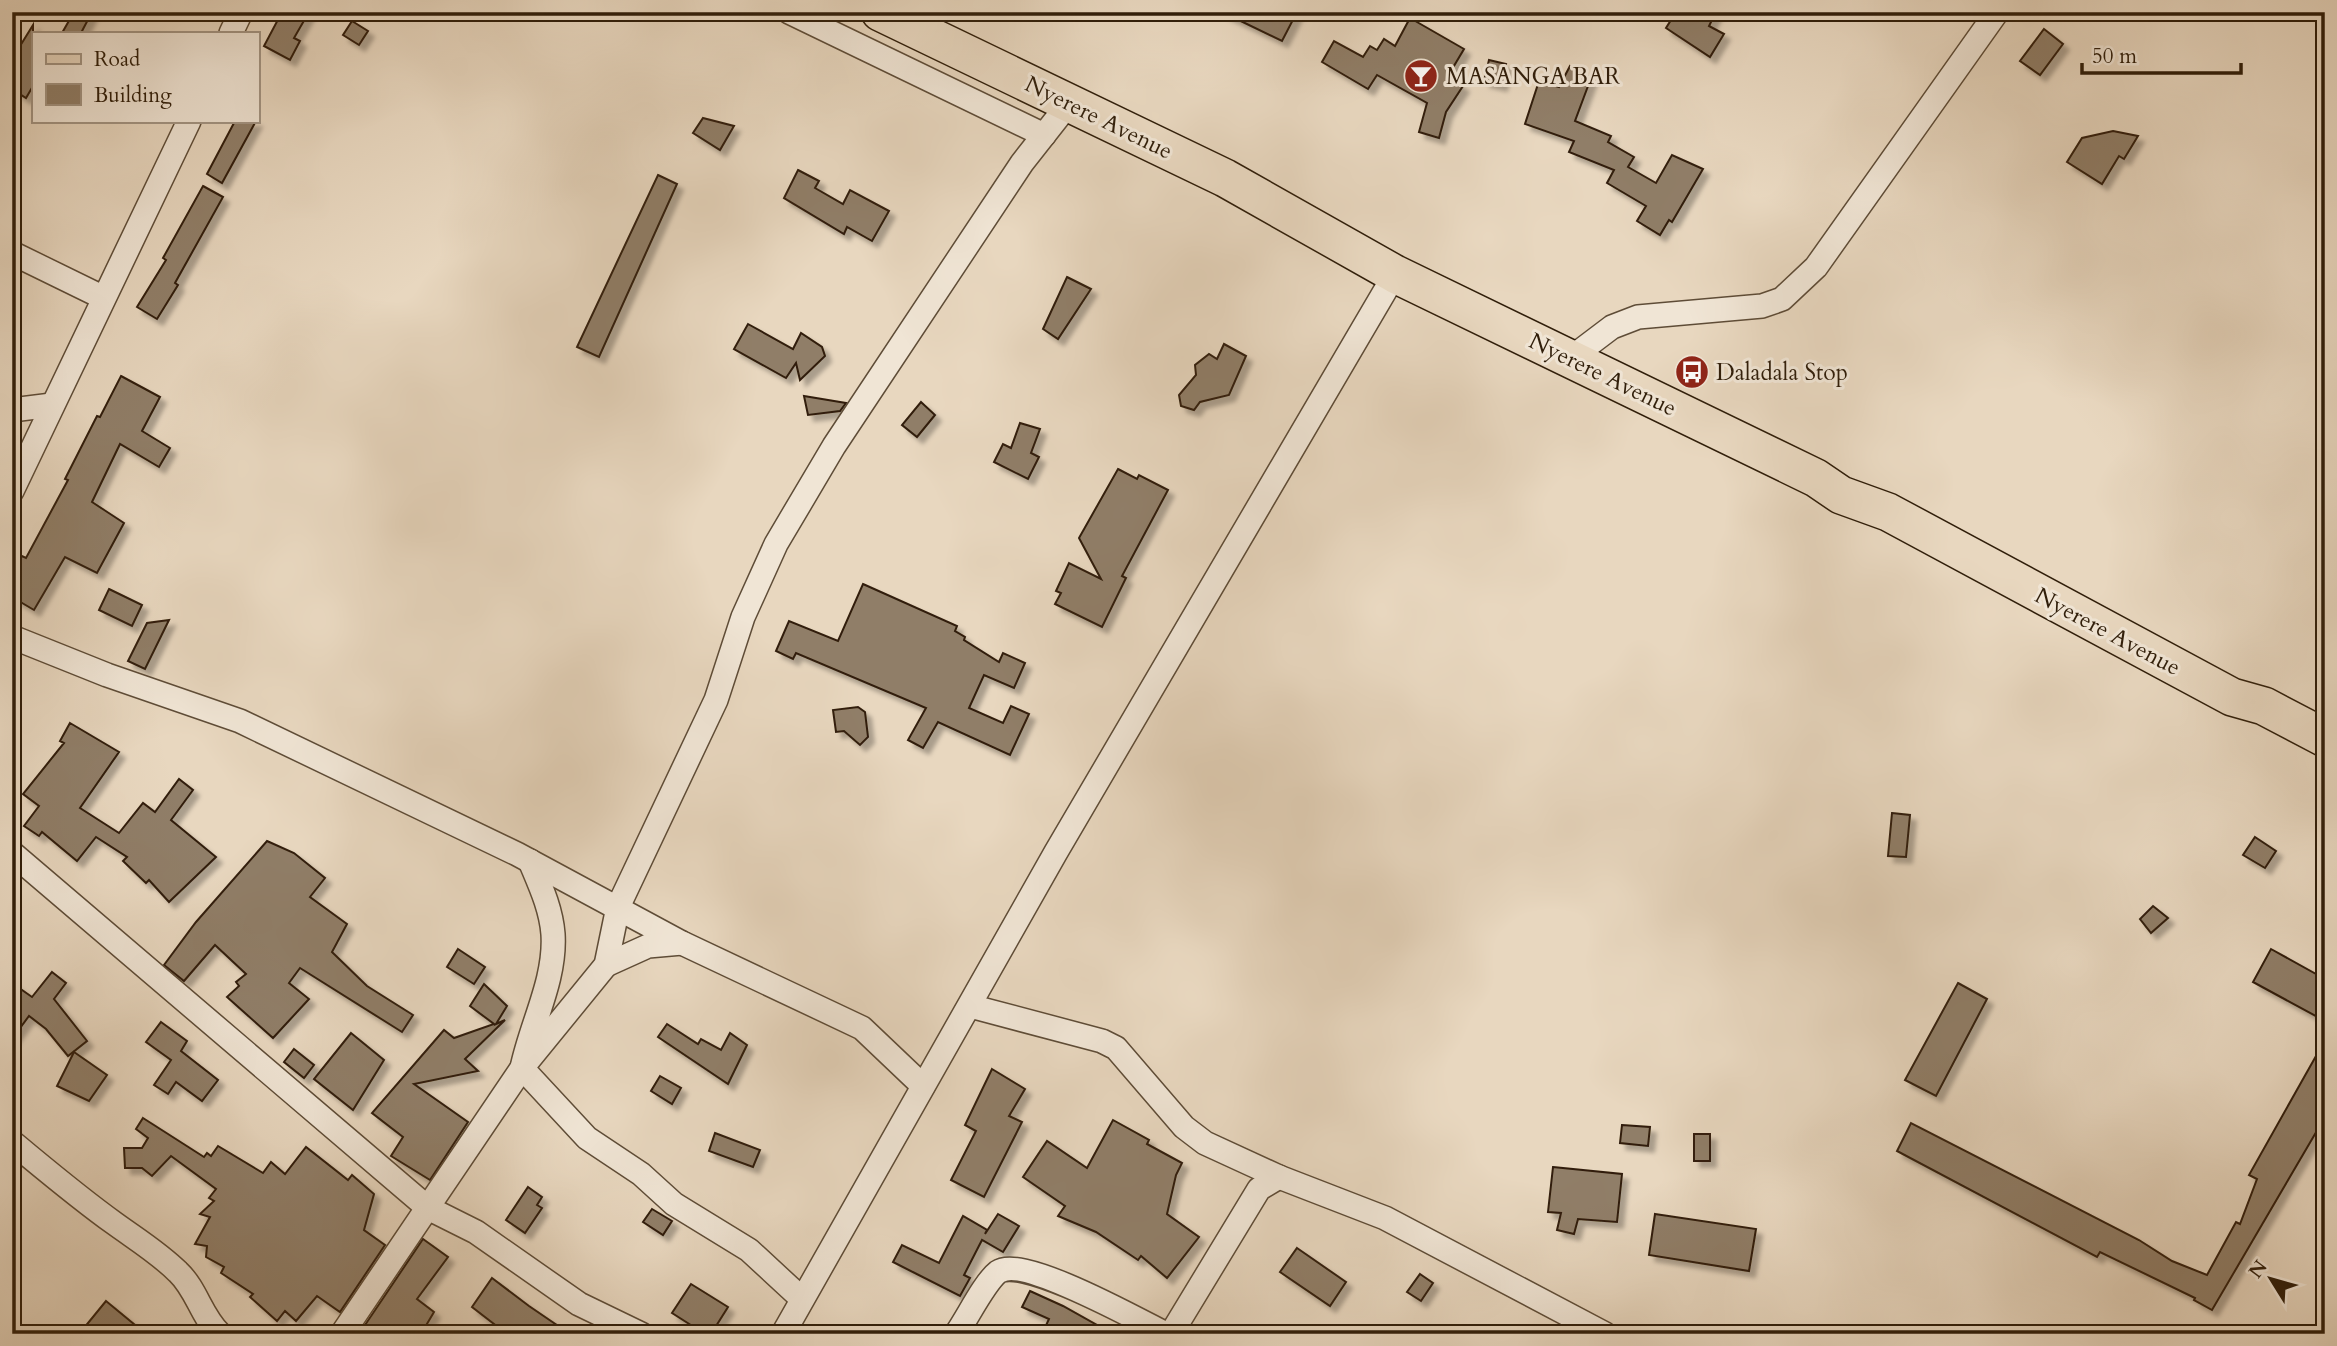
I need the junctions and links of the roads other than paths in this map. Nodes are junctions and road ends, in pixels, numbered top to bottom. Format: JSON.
{"nodes":[{"id":1,"x":241,"y":12,"type":"edge"},
{"id":2,"x":789,"y":12,"type":"edge"},
{"id":3,"x":880,"y":12,"type":"edge"},
{"id":4,"x":1997,"y":12,"type":"edge"},
{"id":5,"x":925,"y":22,"type":"edge"},
{"id":6,"x":231,"y":32,"type":"edge"},
{"id":7,"x":1070,"y":102,"type":"junction"},
{"id":8,"x":189,"y":122,"type":"edge"},
{"id":9,"x":1044,"y":135,"type":"junction"},
{"id":10,"x":12,"y":253,"type":"edge"},
{"id":11,"x":1395,"y":274,"type":"junction"},
{"id":12,"x":102,"y":297,"type":"junction"},
{"id":13,"x":1571,"y":358,"type":"junction"},
{"id":14,"x":52,"y":405,"type":"junction"},
{"id":15,"x":12,"y":410,"type":"edge"},
{"id":16,"x":12,"y":491,"type":"edge"},
{"id":17,"x":12,"y":637,"type":"edge"},
{"id":18,"x":2325,"y":738,"type":"edge"},
{"id":19,"x":12,"y":853,"type":"edge"},
{"id":20,"x":530,"y":861,"type":"junction"},
{"id":21,"x":618,"y":907,"type":"junction"},
{"id":22,"x":682,"y":943,"type":"junction"},
{"id":23,"x":606,"y":965,"type":"junction"},
{"id":24,"x":971,"y":1006,"type":"junction"},
{"id":25,"x":522,"y":1068,"type":"junction"},
{"id":26,"x":923,"y":1086,"type":"junction"},
{"id":27,"x":12,"y":1142,"type":"edge"},
{"id":28,"x":1279,"y":1177,"type":"junction"},
{"id":29,"x":428,"y":1208,"type":"junction"},
{"id":30,"x":802,"y":1300,"type":"junction"},
{"id":31,"x":220,"y":1334,"type":"edge"},
{"id":32,"x":342,"y":1334,"type":"edge"},
{"id":33,"x":641,"y":1334,"type":"edge"},
{"id":34,"x":783,"y":1334,"type":"edge"},
{"id":35,"x":956,"y":1334,"type":"edge"},
{"id":36,"x":1168,"y":1334,"type":"edge"},
{"id":37,"x":1605,"y":1334,"type":"edge"}],
"edges":[{"from":1,"to":6,"type":"street"},
{"from":2,"to":9,"type":"street"},
{"from":3,"to":5,"type":"main road","name":"Nyerere Avenue"},
{"from":4,"to":13,"type":"street"},
{"from":5,"to":7,"type":"main road","name":"Nyerere Avenue"},
{"from":7,"to":9,"type":"street"},
{"from":7,"to":11,"type":"main road","name":"Nyerere Avenue"},
{"from":8,"to":12,"type":"street"},
{"from":9,"to":21,"type":"street"},
{"from":10,"to":12,"type":"street"},
{"from":11,"to":13,"type":"main road","name":"Nyerere Avenue"},
{"from":11,"to":24,"type":"street"},
{"from":12,"to":14,"type":"street"},
{"from":13,"to":18,"type":"main road","name":"Nyerere Avenue"},
{"from":14,"to":15,"type":"street"},
{"from":14,"to":16,"type":"street"},
{"from":17,"to":20,"type":"street"},
{"from":19,"to":29,"type":"street"},
{"from":20,"to":21,"type":"street"},
{"from":20,"to":25,"type":"street"},
{"from":21,"to":22,"type":"street"},
{"from":21,"to":23,"type":"street"},
{"from":22,"to":23,"type":"street"},
{"from":22,"to":26,"type":"street"},
{"from":23,"to":25,"type":"street"},
{"from":24,"to":26,"type":"street"},
{"from":24,"to":28,"type":"street"},
{"from":25,"to":29,"type":"street"},
{"from":25,"to":30,"type":"street"},
{"from":26,"to":30,"type":"street"},
{"from":27,"to":31,"type":"street"},
{"from":28,"to":36,"type":"street"},
{"from":28,"to":37,"type":"street"},
{"from":29,"to":32,"type":"street"},
{"from":29,"to":33,"type":"street"},
{"from":30,"to":34,"type":"street"},
{"from":35,"to":36,"type":"street"}]}
